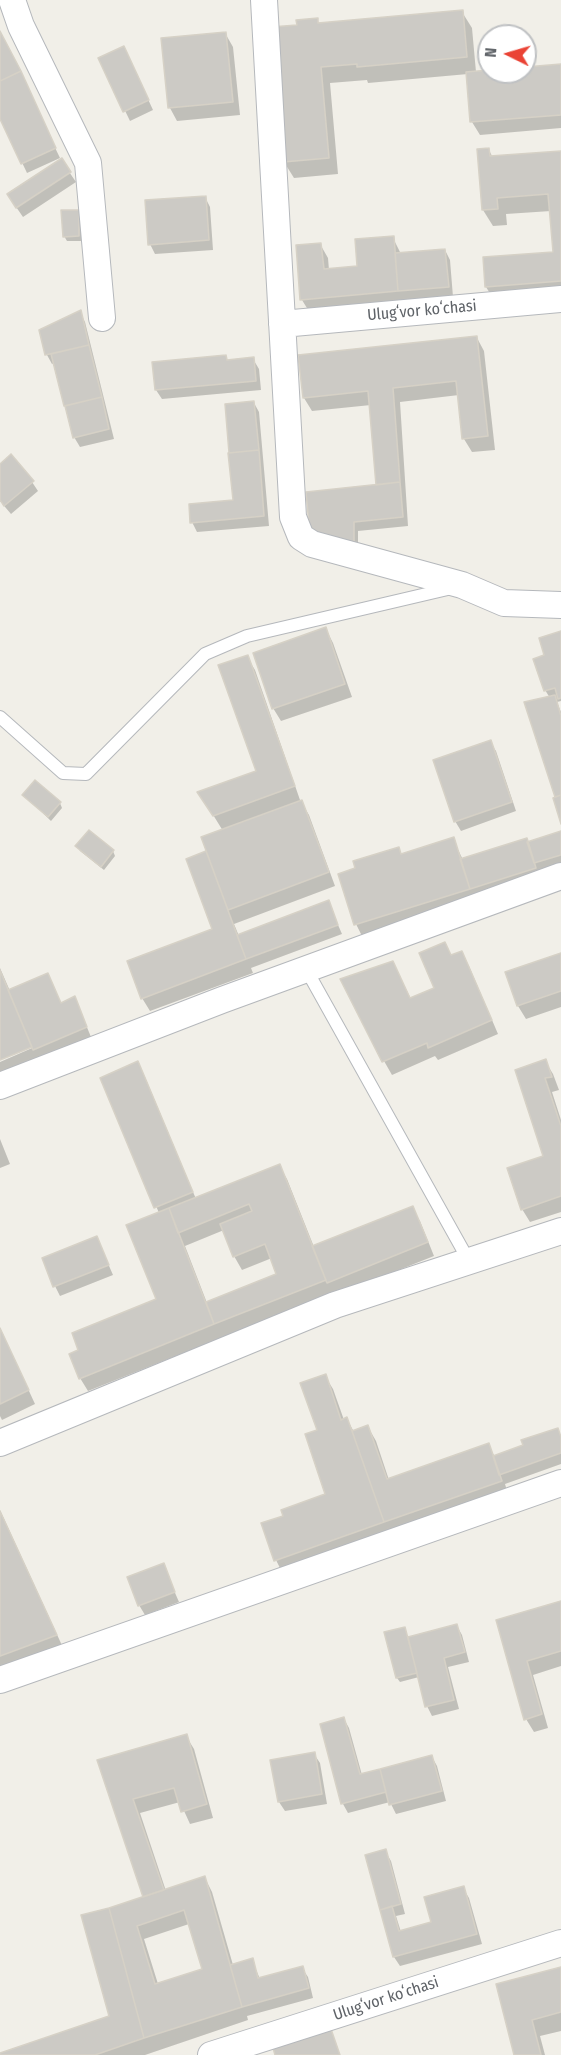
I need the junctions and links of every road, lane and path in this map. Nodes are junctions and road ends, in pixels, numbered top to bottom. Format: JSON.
{"nodes":[{"id":1,"x":12,"y":0,"type":"edge"},
{"id":2,"x":264,"y":0,"type":"edge"},
{"id":3,"x":561,"y":299,"type":"edge"},
{"id":4,"x":102,"y":318,"type":"dead end"},
{"id":5,"x":282,"y":324,"type":"junction"},
{"id":6,"x":462,"y":585,"type":"junction"},
{"id":7,"x":561,"y":605,"type":"edge"},
{"id":8,"x":0,"y":717,"type":"edge"},
{"id":9,"x":561,"y":876,"type":"edge"},
{"id":10,"x":306,"y":969,"type":"junction"},
{"id":11,"x":0,"y":1086,"type":"edge"},
{"id":12,"x":561,"y":1231,"type":"edge"},
{"id":13,"x":469,"y":1261,"type":"junction"},
{"id":14,"x":0,"y":1443,"type":"edge"},
{"id":15,"x":561,"y":1483,"type":"edge"},
{"id":16,"x":0,"y":1680,"type":"edge"},
{"id":17,"x":561,"y":1943,"type":"edge"},
{"id":18,"x":211,"y":2055,"type":"edge"}],
"edges":[{"from":1,"to":4,"type":"street"},
{"from":2,"to":5,"type":"street"},
{"from":3,"to":5,"type":"street","name":"Ulugʻvor koʻchasi"},
{"from":5,"to":6,"type":"street"},
{"from":6,"to":7,"type":"street"},
{"from":6,"to":8,"type":"lane"},
{"from":9,"to":10,"type":"street"},
{"from":10,"to":11,"type":"street"},
{"from":10,"to":13,"type":"lane"},
{"from":12,"to":13,"type":"street"},
{"from":13,"to":14,"type":"street"},
{"from":15,"to":16,"type":"street"},
{"from":17,"to":18,"type":"street","name":"Ulugʻvor koʻchasi"}]}
